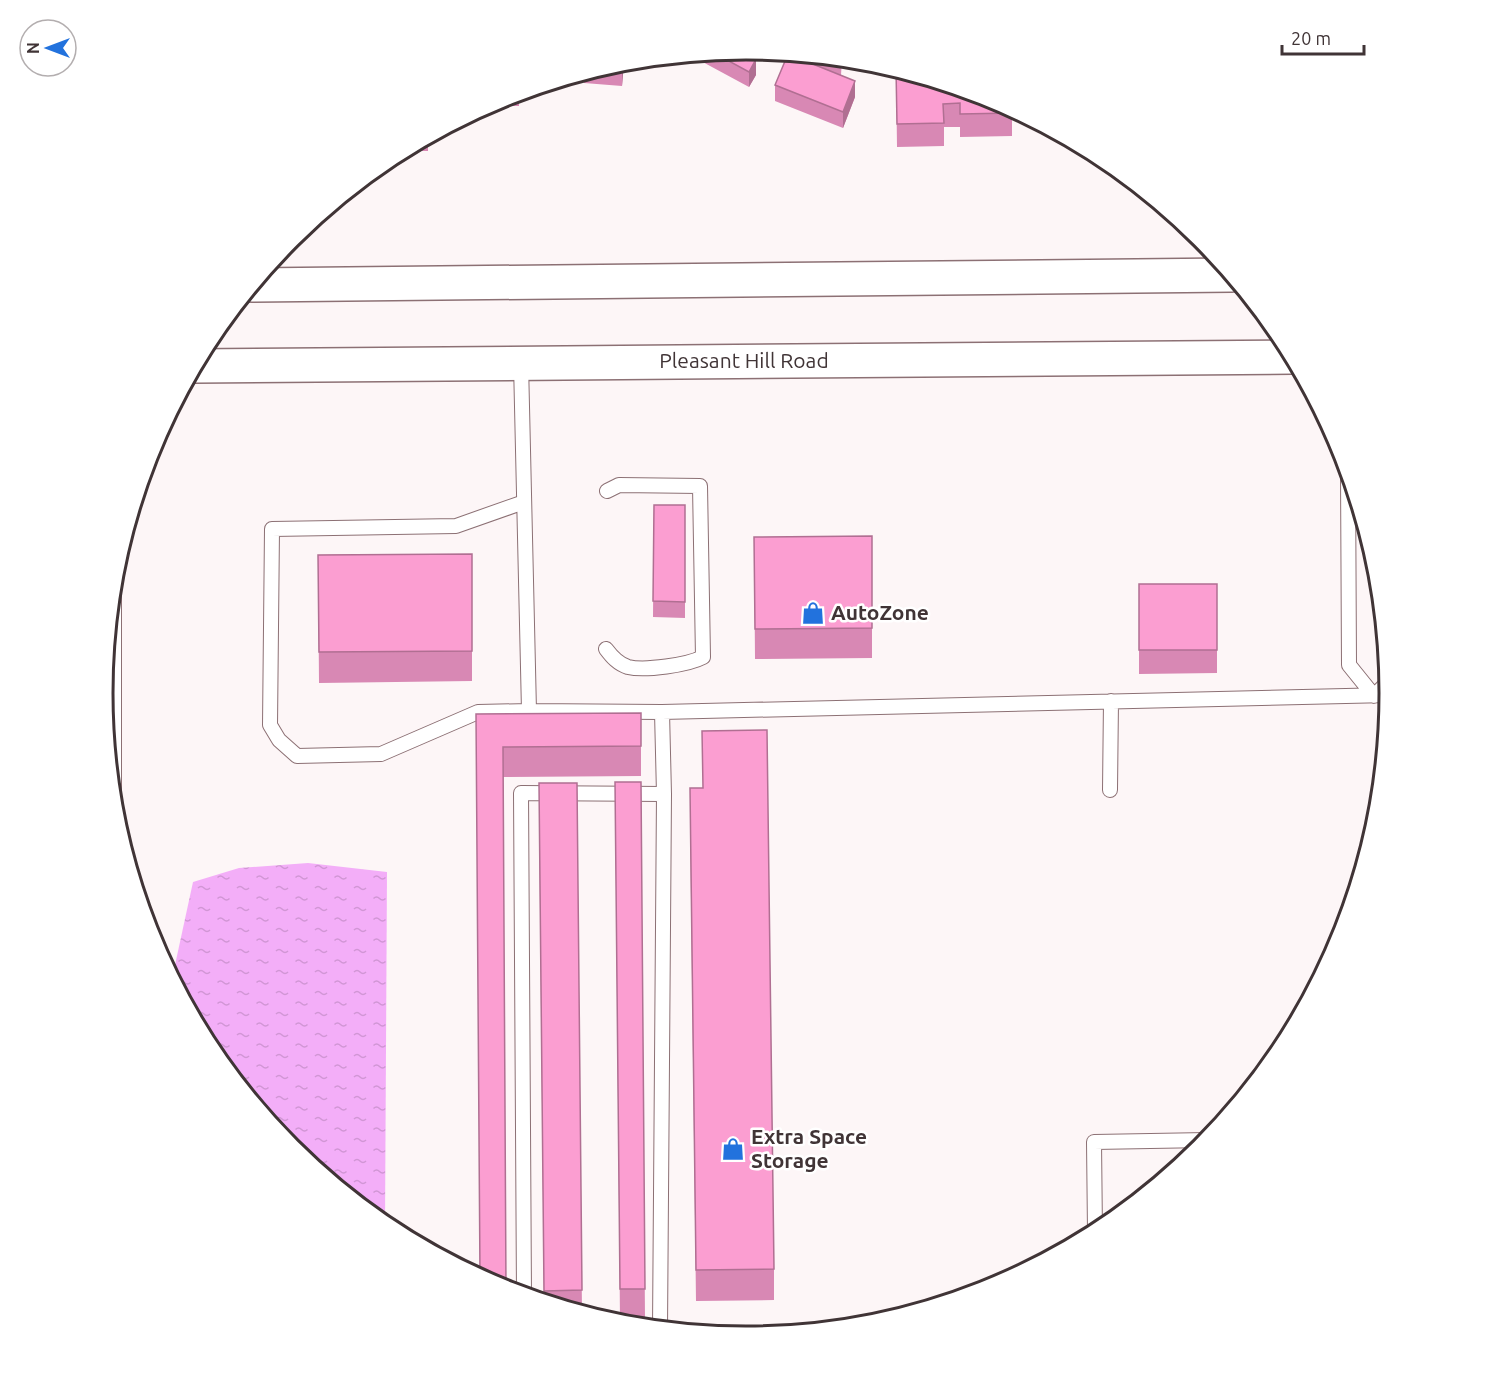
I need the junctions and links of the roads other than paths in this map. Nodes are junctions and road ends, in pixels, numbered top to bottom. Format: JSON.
{"nodes":[{"id":1,"x":1221,"y":275,"type":"edge"},
{"id":2,"x":263,"y":285,"type":"edge"},
{"id":3,"x":1282,"y":357,"type":"edge"},
{"id":4,"x":521,"y":363,"type":"junction"},
{"id":5,"x":204,"y":366,"type":"edge"},
{"id":6,"x":607,"y":492,"type":"dead end"},
{"id":7,"x":1348,"y":500,"type":"edge"},
{"id":8,"x":524,"y":502,"type":"junction"},
{"id":9,"x":606,"y":649,"type":"dead end"},
{"id":10,"x":1379,"y":691,"type":"edge"},
{"id":11,"x":1374,"y":696,"type":"junction"},
{"id":12,"x":1379,"y":696,"type":"edge"},
{"id":13,"x":1111,"y":701,"type":"junction"},
{"id":14,"x":529,"y":711,"type":"junction"},
{"id":15,"x":662,"y":711,"type":"junction"},
{"id":16,"x":1110,"y":790,"type":"dead end"},
{"id":17,"x":664,"y":794,"type":"junction"},
{"id":18,"x":1195,"y":1140,"type":"edge"},
{"id":19,"x":1095,"y":1221,"type":"edge"},
{"id":20,"x":524,"y":1285,"type":"edge"},
{"id":21,"x":660,"y":1320,"type":"edge"}],
"edges":[{"from":1,"to":2,"type":"main road"},
{"from":3,"to":4,"type":"main road","name":"Pleasant Hill Road"},
{"from":4,"to":5,"type":"main road","name":"Pleasant Hill Road"},
{"from":4,"to":8,"type":"lane"},
{"from":6,"to":9,"type":"lane"},
{"from":7,"to":11,"type":"lane"},
{"from":8,"to":14,"type":"lane"},
{"from":8,"to":14,"type":"lane"},
{"from":10,"to":11,"type":"lane"},
{"from":11,"to":12,"type":"lane"},
{"from":11,"to":13,"type":"lane"},
{"from":13,"to":15,"type":"lane"},
{"from":13,"to":16,"type":"lane"},
{"from":14,"to":15,"type":"lane"},
{"from":15,"to":17,"type":"lane"},
{"from":17,"to":20,"type":"lane"},
{"from":17,"to":21,"type":"lane"},
{"from":18,"to":19,"type":"lane"}]}
